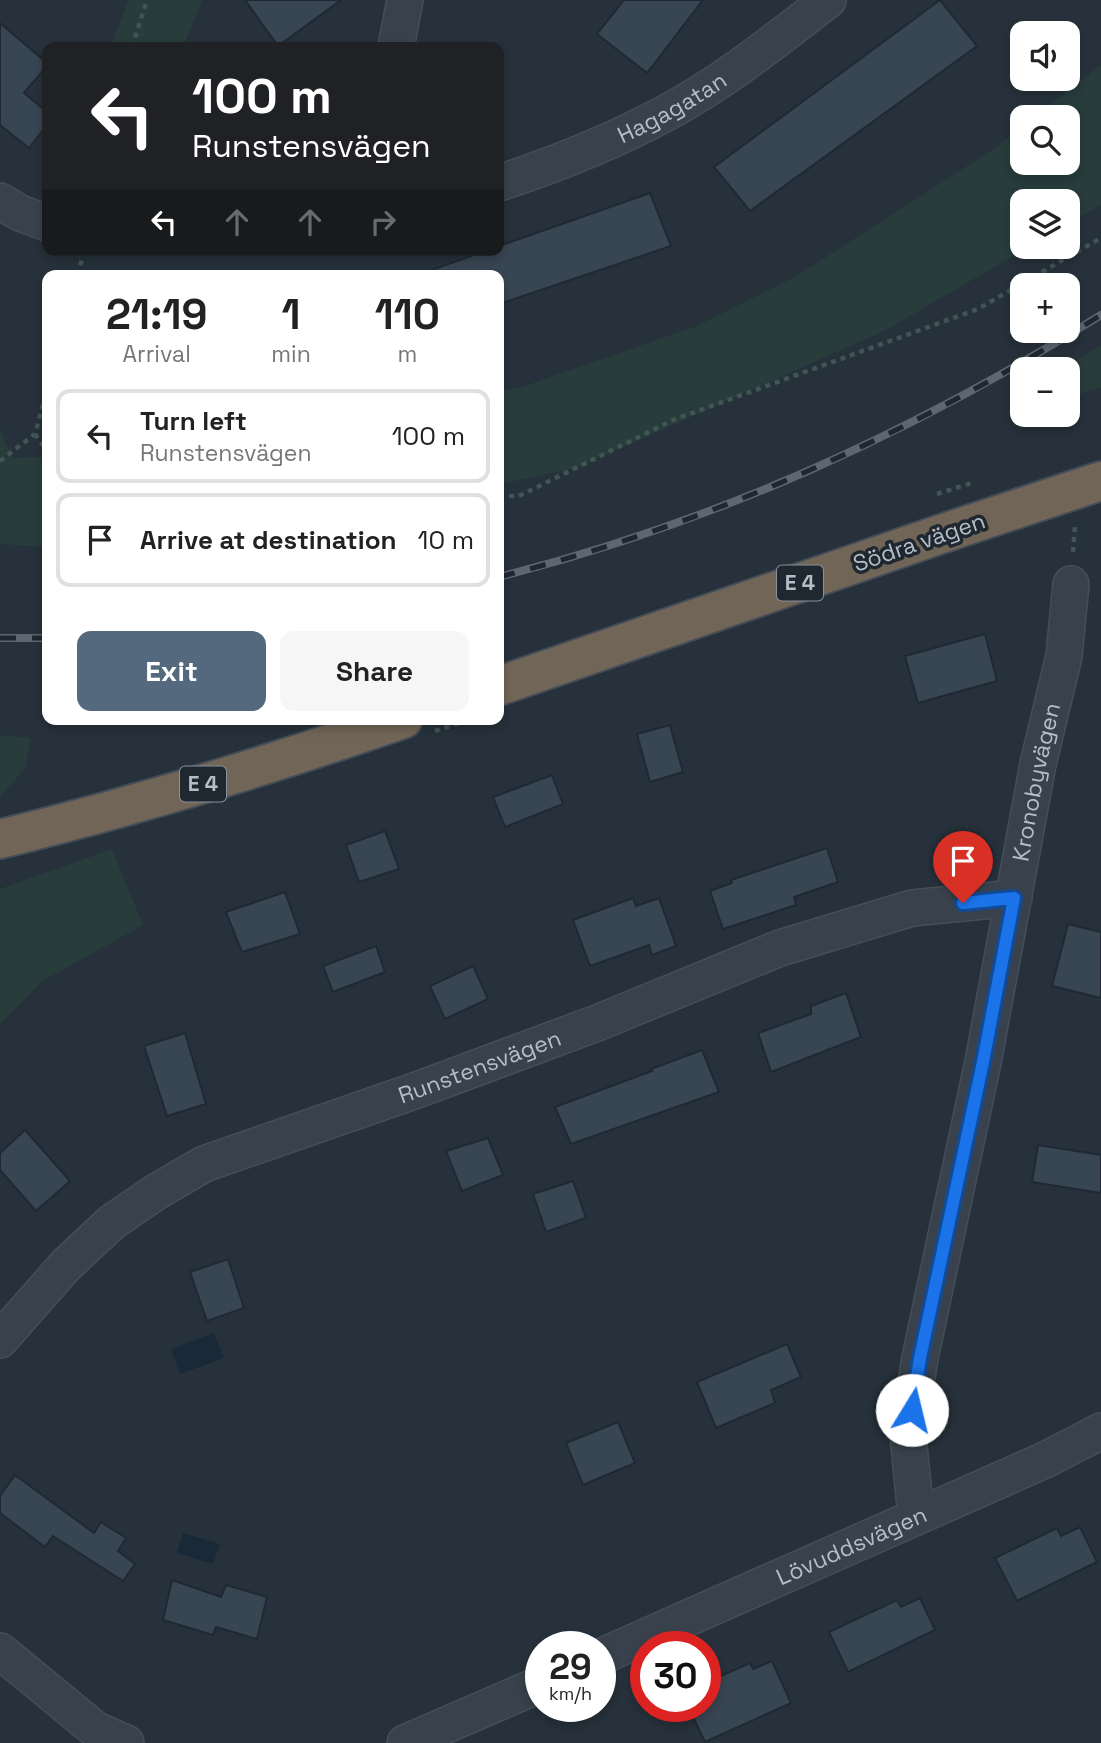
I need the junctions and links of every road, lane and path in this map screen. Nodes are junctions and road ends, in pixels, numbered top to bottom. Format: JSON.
{"nodes":[{"id":1,"x":147,"y":0,"type":"edge"},
{"id":2,"x":405,"y":0,"type":"edge"},
{"id":3,"x":828,"y":0,"type":"edge"},
{"id":4,"x":134,"y":42,"type":"edge"},
{"id":5,"x":397,"y":42,"type":"edge"},
{"id":6,"x":504,"y":181,"type":"edge"},
{"id":7,"x":0,"y":201,"type":"edge"},
{"id":8,"x":42,"y":221,"type":"edge"},
{"id":9,"x":1101,"y":238,"type":"edge"},
{"id":10,"x":42,"y":410,"type":"edge"},
{"id":11,"x":36,"y":434,"type":"junction"},
{"id":12,"x":42,"y":443,"type":"edge"},
{"id":13,"x":0,"y":461,"type":"edge"},
{"id":14,"x":1101,"y":481,"type":"edge"},
{"id":15,"x":504,"y":496,"type":"edge"},
{"id":16,"x":1071,"y":584,"type":"dead end"},
{"id":17,"x":504,"y":684,"type":"edge"},
{"id":18,"x":385,"y":725,"type":"edge"},
{"id":19,"x":0,"y":839,"type":"edge"},
{"id":20,"x":1014,"y":898,"type":"junction"},
{"id":21,"x":0,"y":1340,"type":"edge"},
{"id":22,"x":1101,"y":1431,"type":"edge"},
{"id":23,"x":916,"y":1516,"type":"junction"},
{"id":24,"x":616,"y":1650,"type":"edge"},
{"id":25,"x":0,"y":1651,"type":"edge"},
{"id":26,"x":525,"y":1695,"type":"edge"},
{"id":27,"x":478,"y":1728,"type":"edge"},
{"id":28,"x":126,"y":1743,"type":"edge"},
{"id":29,"x":405,"y":1743,"type":"edge"}],
"edges":[{"from":1,"to":4,"type":"path"},
{"from":2,"to":5,"type":"street"},
{"from":3,"to":6,"type":"street","name":"Hagagatan"},
{"from":7,"to":8,"type":"street"},
{"from":9,"to":15,"type":"path"},
{"from":10,"to":11,"type":"path"},
{"from":11,"to":12,"type":"path"},
{"from":11,"to":13,"type":"path"},
{"from":14,"to":17,"type":"highway","name":"Södra vägen","number":"E 4"},
{"from":16,"to":20,"type":"street","name":"Kronobyvägen"},
{"from":18,"to":19,"type":"highway","number":"E 4"},
{"from":20,"to":21,"type":"street","name":"Runstensvägen"},
{"from":20,"to":23,"type":"street","name":"Kronobyvägen"},
{"from":22,"to":23,"type":"street","name":"Lövuddsvägen"},
{"from":23,"to":24,"type":"street","name":"Lövuddsvägen"},
{"from":25,"to":28,"type":"street"},
{"from":26,"to":27,"type":"street"},
{"from":27,"to":29,"type":"street"}]}
